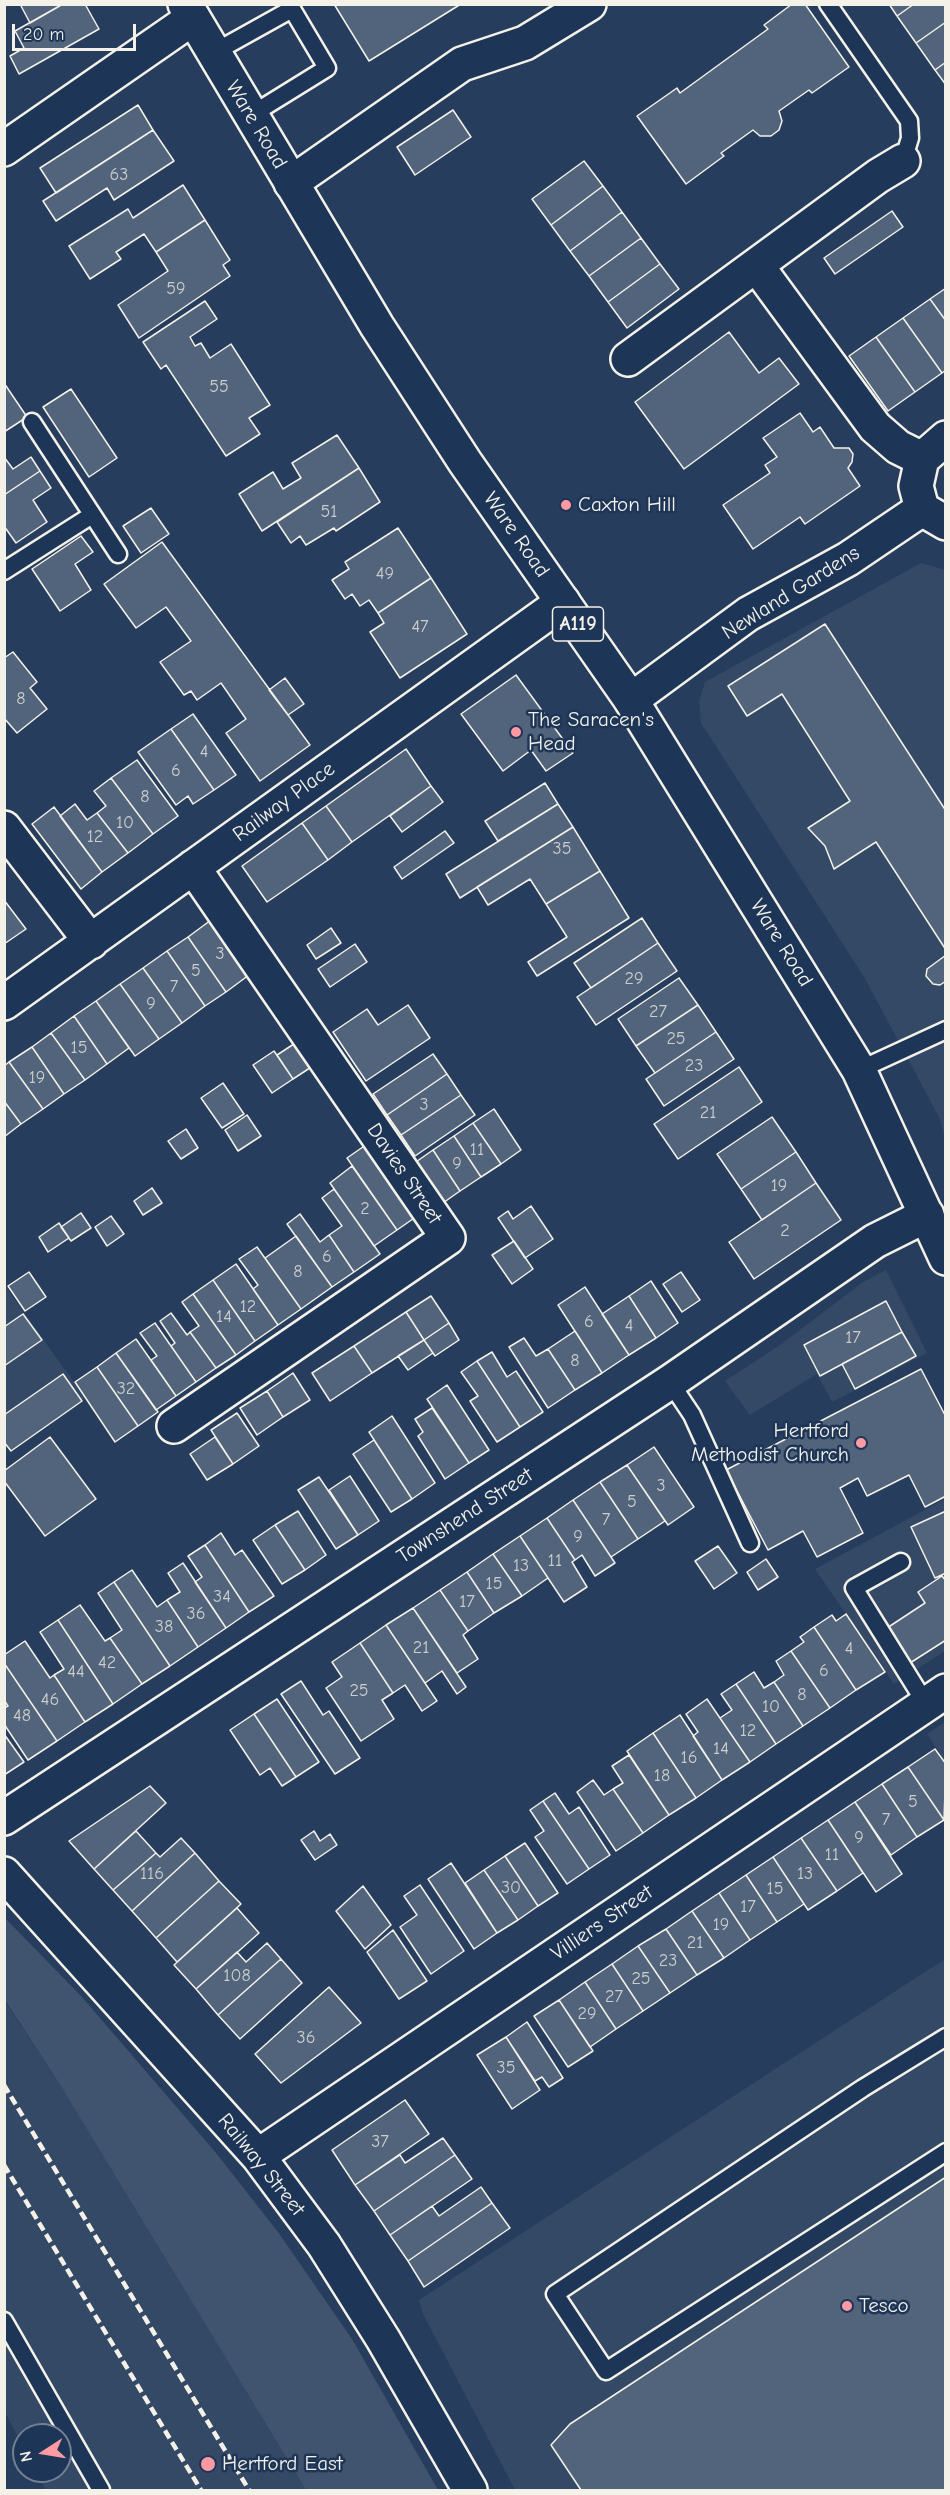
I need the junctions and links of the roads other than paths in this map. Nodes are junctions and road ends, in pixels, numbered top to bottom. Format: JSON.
{"nodes":[{"id":1,"x":589,"y":4,"type":"edge"},
{"id":2,"x":828,"y":4,"type":"edge"},
{"id":3,"x":189,"y":11,"type":"edge"},
{"id":4,"x":213,"y":53,"type":"junction"},
{"id":5,"x":251,"y":115,"type":"junction"},
{"id":6,"x":4,"y":149,"type":"edge"},
{"id":7,"x":903,"y":161,"type":"joint"},
{"id":8,"x":291,"y":183,"type":"junction"},
{"id":9,"x":757,"y":266,"type":"junction"},
{"id":10,"x":628,"y":359,"type":"dead end"},
{"id":11,"x":32,"y":422,"type":"dead end"},
{"id":12,"x":945,"y":438,"type":"edge"},
{"id":13,"x":922,"y":459,"type":"junction"},
{"id":14,"x":92,"y":515,"type":"junction"},
{"id":15,"x":934,"y":516,"type":"edge"},
{"id":16,"x":118,"y":554,"type":"dead end"},
{"id":17,"x":4,"y":571,"type":"edge"},
{"id":18,"x":563,"y":603,"type":"junction"},
{"id":19,"x":631,"y":699,"type":"junction"},
{"id":20,"x":4,"y":828,"type":"edge"},
{"id":21,"x":193,"y":867,"type":"junction"},
{"id":22,"x":91,"y":942,"type":"junction"},
{"id":23,"x":4,"y":1003,"type":"edge"},
{"id":24,"x":945,"y":1030,"type":"edge"},
{"id":25,"x":860,"y":1070,"type":"junction"},
{"id":26,"x":927,"y":1215,"type":"junction"},
{"id":27,"x":945,"y":1258,"type":"edge"},
{"id":28,"x":670,"y":1382,"type":"junction"},
{"id":29,"x":174,"y":1426,"type":"dead end"},
{"id":30,"x":750,"y":1543,"type":"dead end"},
{"id":31,"x":901,"y":1563,"type":"dead end"},
{"id":32,"x":936,"y":1698,"type":"edge"},
{"id":33,"x":4,"y":1818,"type":"edge"},
{"id":34,"x":4,"y":1874,"type":"edge"},
{"id":35,"x":945,"y":2037,"type":"edge"},
{"id":36,"x":945,"y":2152,"type":"edge"},
{"id":37,"x":258,"y":2156,"type":"junction"},
{"id":38,"x":4,"y":2321,"type":"edge"},
{"id":39,"x":101,"y":2490,"type":"edge"},
{"id":40,"x":470,"y":2490,"type":"edge"}],
"edges":[{"from":1,"to":8,"type":"street"},
{"from":2,"to":7,"type":"lane"},
{"from":3,"to":4,"type":"street","name":"Ware Road","number":"A119"},
{"from":3,"to":6,"type":"street"},
{"from":4,"to":5,"type":"street","name":"Ware Road","number":"A119"},
{"from":4,"to":5,"type":"lane"},
{"from":5,"to":8,"type":"street","name":"Ware Road","number":"A119"},
{"from":7,"to":9,"type":"street"},
{"from":8,"to":18,"type":"street","name":"Ware Road","number":"A119"},
{"from":9,"to":10,"type":"street"},
{"from":9,"to":13,"type":"street"},
{"from":11,"to":14,"type":"lane"},
{"from":12,"to":13,"type":"street"},
{"from":13,"to":15,"type":"street","name":"Newland Gardens"},
{"from":14,"to":16,"type":"lane"},
{"from":14,"to":17,"type":"lane"},
{"from":15,"to":19,"type":"street","name":"Newland Gardens"},
{"from":18,"to":19,"type":"street","name":"Ware Road","number":"A119"},
{"from":18,"to":21,"type":"street","name":"Railway Place"},
{"from":19,"to":25,"type":"street","name":"Ware Road","number":"A119"},
{"from":20,"to":22,"type":"street"},
{"from":21,"to":22,"type":"street","name":"Railway Place"},
{"from":21,"to":29,"type":"street","name":"Davies Street"},
{"from":22,"to":23,"type":"street","name":"Railway Place"},
{"from":24,"to":25,"type":"lane"},
{"from":25,"to":26,"type":"street","name":"Ware Road","number":"A119"},
{"from":26,"to":27,"type":"street","name":"Ware Road","number":"A119"},
{"from":26,"to":28,"type":"street","name":"Townshend Street"},
{"from":28,"to":30,"type":"lane"},
{"from":28,"to":33,"type":"street","name":"Townshend Street"},
{"from":31,"to":32,"type":"lane"},
{"from":32,"to":37,"type":"street","name":"Villiers Street"},
{"from":34,"to":37,"type":"street","name":"Railway Street"},
{"from":35,"to":36,"type":"lane"},
{"from":37,"to":40,"type":"street","name":"Railway Street"},
{"from":38,"to":39,"type":"lane"}]}
